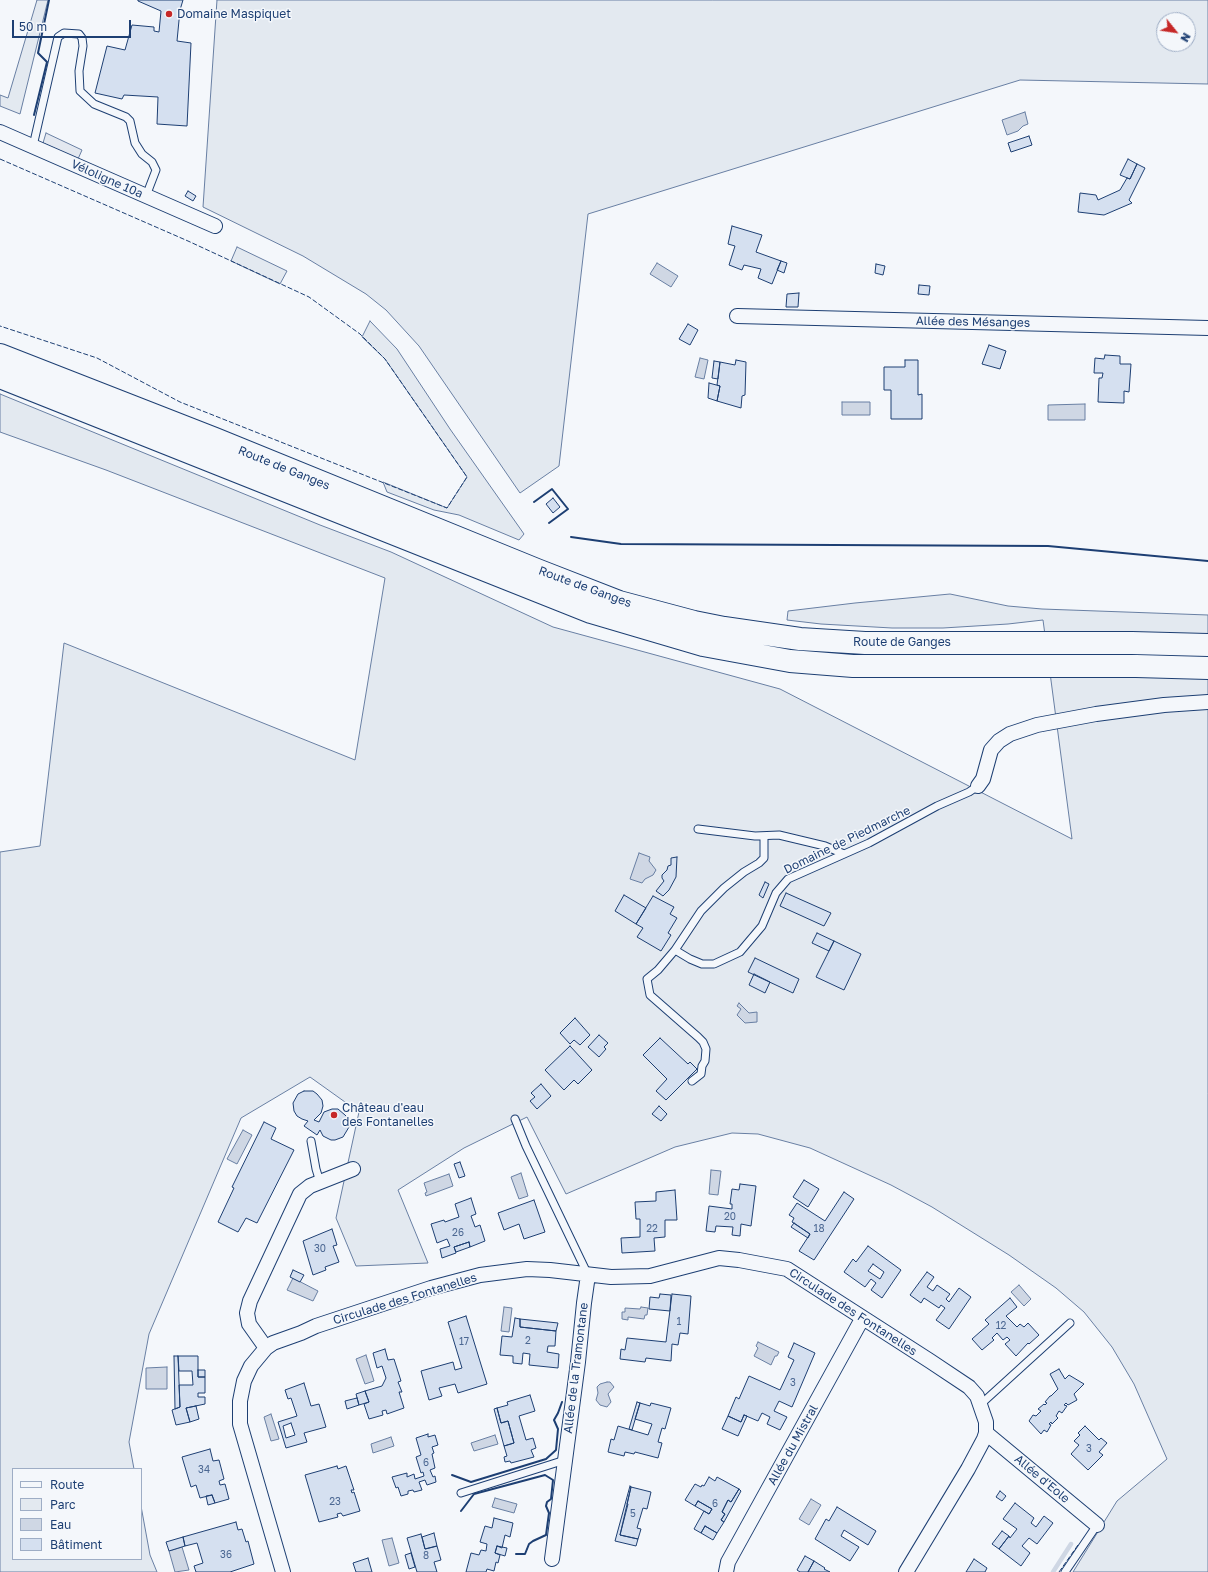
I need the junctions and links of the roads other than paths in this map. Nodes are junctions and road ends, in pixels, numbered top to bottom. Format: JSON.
{"nodes":[{"id":1,"x":0,"y":132,"type":"edge"},
{"id":2,"x":33,"y":146,"type":"junction"},
{"id":3,"x":146,"y":196,"type":"junction"},
{"id":4,"x":215,"y":226,"type":"dead end"},
{"id":5,"x":737,"y":316,"type":"dead end"},
{"id":6,"x":1208,"y":328,"type":"edge"},
{"id":7,"x":0,"y":354,"type":"edge"},
{"id":8,"x":0,"y":377,"type":"edge"},
{"id":9,"x":1208,"y":645,"type":"edge"},
{"id":10,"x":1208,"y":668,"type":"edge"},
{"id":11,"x":1208,"y":702,"type":"edge"},
{"id":12,"x":978,"y":786,"type":"joint"},
{"id":13,"x":698,"y":829,"type":"dead end"},
{"id":14,"x":764,"y":836,"type":"junction"},
{"id":15,"x":844,"y":854,"type":"junction"},
{"id":16,"x":675,"y":950,"type":"junction"},
{"id":17,"x":692,"y":1081,"type":"dead end"},
{"id":18,"x":515,"y":1119,"type":"dead end"},
{"id":19,"x":311,"y":1141,"type":"dead end"},
{"id":20,"x":353,"y":1169,"type":"dead end"},
{"id":21,"x":320,"y":1182,"type":"junction"},
{"id":22,"x":588,"y":1275,"type":"junction"},
{"id":23,"x":862,"y":1319,"type":"junction"},
{"id":24,"x":1070,"y":1323,"type":"dead end"},
{"id":25,"x":266,"y":1348,"type":"junction"},
{"id":26,"x":981,"y":1404,"type":"junction"},
{"id":27,"x":986,"y":1433,"type":"junction"},
{"id":28,"x":565,"y":1460,"type":"junction"},
{"id":29,"x":460,"y":1493,"type":"dead end"},
{"id":30,"x":1097,"y":1525,"type":"joint"},
{"id":31,"x":552,"y":1559,"type":"dead end"},
{"id":32,"x":283,"y":1572,"type":"edge"},
{"id":33,"x":726,"y":1572,"type":"edge"},
{"id":34,"x":906,"y":1572,"type":"edge"},
{"id":35,"x":1065,"y":1572,"type":"edge"}],
"edges":[{"from":1,"to":2,"type":"street","name":"Véloligne 10a"},
{"from":2,"to":3,"type":"street","name":"Véloligne 10a"},
{"from":2,"to":3,"type":"lane"},
{"from":3,"to":4,"type":"street","name":"Véloligne 10a"},
{"from":5,"to":6,"type":"street","name":"Allée des Mésanges"},
{"from":7,"to":9,"type":"main road","name":"Route de Ganges"},
{"from":8,"to":10,"type":"main road","name":"Route de Ganges"},
{"from":11,"to":12,"type":"street"},
{"from":12,"to":15,"type":"lane","name":"Domaine de Piedmarche"},
{"from":13,"to":14,"type":"lane"},
{"from":14,"to":15,"type":"lane"},
{"from":14,"to":16,"type":"lane"},
{"from":15,"to":16,"type":"lane","name":"Domaine de Piedmarche"},
{"from":16,"to":17,"type":"lane"},
{"from":18,"to":22,"type":"lane"},
{"from":19,"to":21,"type":"lane"},
{"from":20,"to":21,"type":"street"},
{"from":21,"to":25,"type":"street"},
{"from":22,"to":23,"type":"street","name":"Circulade des Fontanelles"},
{"from":22,"to":25,"type":"street","name":"Circulade des Fontanelles"},
{"from":22,"to":28,"type":"street","name":"Allée de la Tramontane"},
{"from":23,"to":26,"type":"street","name":"Circulade des Fontanelles"},
{"from":23,"to":33,"type":"street","name":"Allée du Mistral"},
{"from":24,"to":26,"type":"lane"},
{"from":25,"to":32,"type":"street","name":"Circulade des Fontanelles"},
{"from":26,"to":27,"type":"street","name":"Circulade des Fontanelles"},
{"from":27,"to":30,"type":"street","name":"Allée d'Eole"},
{"from":27,"to":34,"type":"street"},
{"from":28,"to":29,"type":"lane"},
{"from":28,"to":31,"type":"street","name":"Allée de la Tramontane"},
{"from":30,"to":35,"type":"lane"}]}
